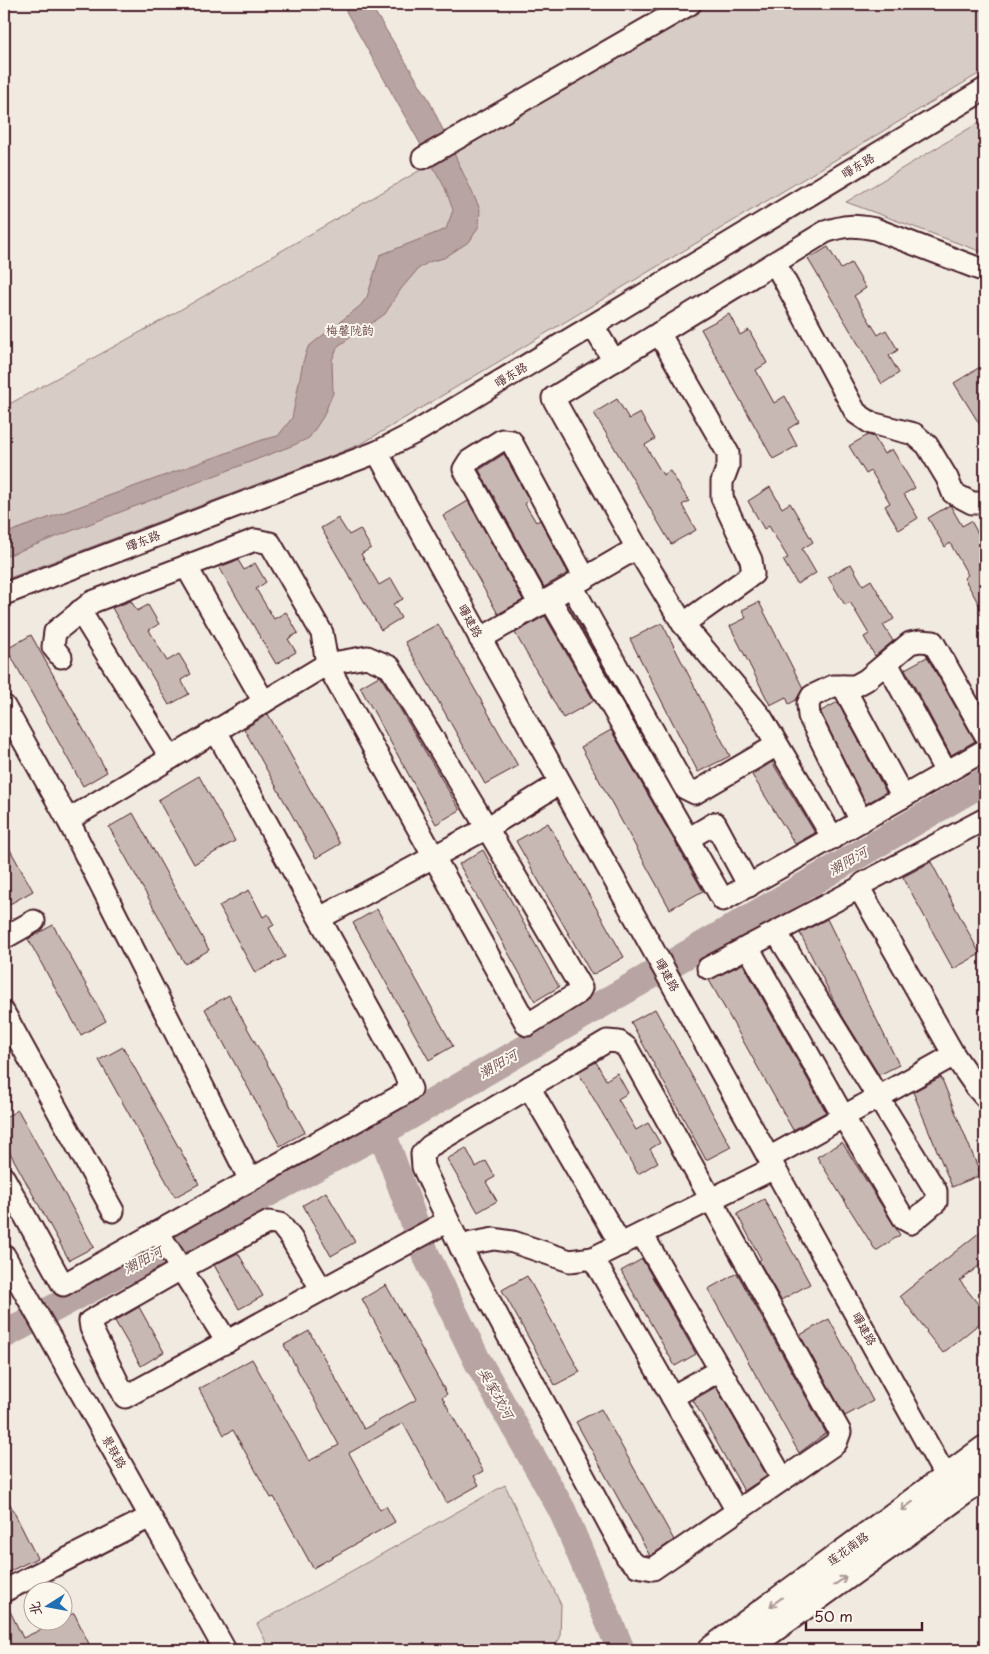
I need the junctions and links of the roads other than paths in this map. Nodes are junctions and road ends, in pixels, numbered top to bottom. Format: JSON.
{"nodes":[{"id":1,"x":690,"y":4,"type":"edge"},
{"id":2,"x":985,"y":89,"type":"edge"},
{"id":3,"x":423,"y":158,"type":"dead end"},
{"id":4,"x":775,"y":262,"type":"junction"},
{"id":5,"x":985,"y":271,"type":"edge"},
{"id":6,"x":593,"y":326,"type":"junction"},
{"id":7,"x":659,"y":334,"type":"junction"},
{"id":8,"x":614,"y":361,"type":"junction"},
{"id":9,"x":377,"y":452,"type":"junction"},
{"id":10,"x":985,"y":503,"type":"edge"},
{"id":11,"x":637,"y":548,"type":"junction"},
{"id":12,"x":186,"y":566,"type":"junction"},
{"id":13,"x":578,"y":582,"type":"junction"},
{"id":14,"x":4,"y":594,"type":"edge"},
{"id":15,"x":545,"y":602,"type":"junction"},
{"id":16,"x":80,"y":611,"type":"junction"},
{"id":17,"x":683,"y":624,"type":"junction"},
{"id":18,"x":480,"y":639,"type":"junction"},
{"id":19,"x":61,"y":657,"type":"dead end"},
{"id":20,"x":887,"y":663,"type":"junction"},
{"id":21,"x":327,"y":664,"type":"junction"},
{"id":22,"x":843,"y":686,"type":"junction"},
{"id":23,"x":264,"y":702,"type":"junction"},
{"id":24,"x":4,"y":706,"type":"edge"},
{"id":25,"x":216,"y":731,"type":"junction"},
{"id":26,"x":985,"y":734,"type":"edge"},
{"id":27,"x":777,"y":745,"type":"junction"},
{"id":28,"x":985,"y":750,"type":"edge"},
{"id":29,"x":171,"y":758,"type":"junction"},
{"id":30,"x":946,"y":772,"type":"junction"},
{"id":31,"x":560,"y":783,"type":"junction"},
{"id":32,"x":903,"y":797,"type":"junction"},
{"id":33,"x":985,"y":819,"type":"edge"},
{"id":34,"x":68,"y":820,"type":"junction"},
{"id":35,"x":861,"y":821,"type":"junction"},
{"id":36,"x":488,"y":828,"type":"junction"},
{"id":37,"x":833,"y":838,"type":"junction"},
{"id":38,"x":688,"y":839,"type":"junction"},
{"id":39,"x":434,"y":856,"type":"junction"},
{"id":40,"x":748,"y":886,"type":"junction"},
{"id":41,"x":859,"y":888,"type":"junction"},
{"id":42,"x":320,"y":918,"type":"junction"},
{"id":43,"x":34,"y":921,"type":"dead end"},
{"id":44,"x":776,"y":932,"type":"junction"},
{"id":45,"x":4,"y":938,"type":"edge"},
{"id":46,"x":748,"y":947,"type":"junction"},
{"id":47,"x":708,"y":968,"type":"dead end"},
{"id":48,"x":4,"y":1013,"type":"edge"},
{"id":49,"x":954,"y":1055,"type":"junction"},
{"id":50,"x":529,"y":1087,"type":"junction"},
{"id":51,"x":985,"y":1096,"type":"edge"},
{"id":52,"x":878,"y":1097,"type":"junction"},
{"id":53,"x":844,"y":1116,"type":"junction"},
{"id":54,"x":772,"y":1163,"type":"junction"},
{"id":55,"x":4,"y":1178,"type":"edge"},
{"id":56,"x":250,"y":1180,"type":"junction"},
{"id":57,"x":711,"y":1200,"type":"junction"},
{"id":58,"x":113,"y":1211,"type":"dead end"},
{"id":59,"x":448,"y":1221,"type":"junction"},
{"id":60,"x":158,"y":1232,"type":"junction"},
{"id":61,"x":642,"y":1234,"type":"junction"},
{"id":62,"x":621,"y":1245,"type":"junction"},
{"id":63,"x":461,"y":1248,"type":"junction"},
{"id":64,"x":593,"y":1258,"type":"junction"},
{"id":65,"x":180,"y":1267,"type":"junction"},
{"id":66,"x":7,"y":1268,"type":"edge"},
{"id":67,"x":322,"y":1290,"type":"junction"},
{"id":68,"x":227,"y":1342,"type":"junction"},
{"id":69,"x":720,"y":1370,"type":"junction"},
{"id":70,"x":672,"y":1397,"type":"junction"},
{"id":71,"x":985,"y":1449,"type":"edge"},
{"id":72,"x":985,"y":1476,"type":"edge"},
{"id":73,"x":783,"y":1479,"type":"junction"},
{"id":74,"x":952,"y":1487,"type":"junction"},
{"id":75,"x":737,"y":1511,"type":"junction"},
{"id":76,"x":150,"y":1516,"type":"junction"},
{"id":77,"x":4,"y":1591,"type":"edge"},
{"id":78,"x":225,"y":1650,"type":"edge"},
{"id":79,"x":711,"y":1650,"type":"edge"},
{"id":80,"x":744,"y":1650,"type":"edge"}],
"edges":[{"from":1,"to":3,"type":"street"},
{"from":2,"to":6,"type":"street","name":"曙东路"},
{"from":4,"to":5,"type":"street"},
{"from":4,"to":7,"type":"street"},
{"from":4,"to":10,"type":"street"},
{"from":6,"to":8,"type":"street"},
{"from":6,"to":9,"type":"street","name":"曙东路"},
{"from":7,"to":8,"type":"street"},
{"from":7,"to":17,"type":"street"},
{"from":8,"to":11,"type":"street"},
{"from":9,"to":14,"type":"street","name":"曙东路"},
{"from":9,"to":18,"type":"street","name":"曙建路"},
{"from":11,"to":13,"type":"street"},
{"from":11,"to":17,"type":"street"},
{"from":12,"to":16,"type":"street"},
{"from":12,"to":21,"type":"street"},
{"from":12,"to":23,"type":"street"},
{"from":13,"to":15,"type":"street"},
{"from":13,"to":15,"type":"street"},
{"from":13,"to":27,"type":"street"},
{"from":15,"to":18,"type":"street"},
{"from":15,"to":38,"type":"street"},
{"from":16,"to":19,"type":"street"},
{"from":16,"to":29,"type":"street"},
{"from":17,"to":27,"type":"street"},
{"from":18,"to":31,"type":"street","name":"曙建路"},
{"from":20,"to":22,"type":"street"},
{"from":20,"to":26,"type":"street"},
{"from":20,"to":30,"type":"street"},
{"from":21,"to":23,"type":"street"},
{"from":21,"to":36,"type":"street"},
{"from":21,"to":39,"type":"street"},
{"from":22,"to":32,"type":"street"},
{"from":22,"to":35,"type":"street"},
{"from":23,"to":25,"type":"street"},
{"from":24,"to":34,"type":"street"},
{"from":25,"to":29,"type":"street"},
{"from":25,"to":42,"type":"street"},
{"from":27,"to":37,"type":"street"},
{"from":28,"to":30,"type":"street"},
{"from":29,"to":34,"type":"street"},
{"from":30,"to":32,"type":"street"},
{"from":31,"to":36,"type":"street"},
{"from":31,"to":54,"type":"street","name":"曙建路"},
{"from":32,"to":35,"type":"street"},
{"from":33,"to":41,"type":"street"},
{"from":34,"to":56,"type":"street"},
{"from":35,"to":37,"type":"street"},
{"from":36,"to":39,"type":"street"},
{"from":36,"to":39,"type":"street"},
{"from":37,"to":40,"type":"street"},
{"from":38,"to":40,"type":"street"},
{"from":38,"to":40,"type":"street"},
{"from":39,"to":42,"type":"street"},
{"from":41,"to":44,"type":"street"},
{"from":41,"to":49,"type":"street"},
{"from":42,"to":56,"type":"street"},
{"from":43,"to":45,"type":"street"},
{"from":44,"to":46,"type":"street"},
{"from":44,"to":52,"type":"street"},
{"from":46,"to":47,"type":"street"},
{"from":46,"to":53,"type":"street"},
{"from":48,"to":58,"type":"street"},
{"from":49,"to":51,"type":"street"},
{"from":49,"to":52,"type":"street"},
{"from":50,"to":57,"type":"street"},
{"from":50,"to":59,"type":"street"},
{"from":50,"to":62,"type":"street"},
{"from":52,"to":53,"type":"street"},
{"from":52,"to":53,"type":"street"},
{"from":53,"to":54,"type":"street"},
{"from":54,"to":57,"type":"street"},
{"from":54,"to":74,"type":"street","name":"曙建路"},
{"from":55,"to":60,"type":"street"},
{"from":56,"to":60,"type":"street"},
{"from":57,"to":61,"type":"street"},
{"from":57,"to":73,"type":"street"},
{"from":59,"to":63,"type":"street"},
{"from":59,"to":67,"type":"street"},
{"from":60,"to":65,"type":"street"},
{"from":61,"to":62,"type":"street"},
{"from":61,"to":69,"type":"street"},
{"from":62,"to":64,"type":"street"},
{"from":63,"to":64,"type":"street"},
{"from":63,"to":75,"type":"street"},
{"from":64,"to":70,"type":"street"},
{"from":65,"to":67,"type":"street"},
{"from":65,"to":68,"type":"street"},
{"from":65,"to":68,"type":"street"},
{"from":66,"to":76,"type":"street","name":"景联路"},
{"from":67,"to":68,"type":"street"},
{"from":69,"to":70,"type":"street"},
{"from":69,"to":73,"type":"street"},
{"from":70,"to":75,"type":"street"},
{"from":71,"to":74,"type":"main road","name":"莲花南路"},
{"from":72,"to":74,"type":"main road","name":"莲花南路"},
{"from":73,"to":75,"type":"street"},
{"from":74,"to":79,"type":"main road","name":"莲花南路","one_way":true},
{"from":80,"to":74,"type":"main road","name":"莲花南路","one_way":true},
{"from":76,"to":77,"type":"street"},
{"from":76,"to":78,"type":"street","name":"景联路"}]}
